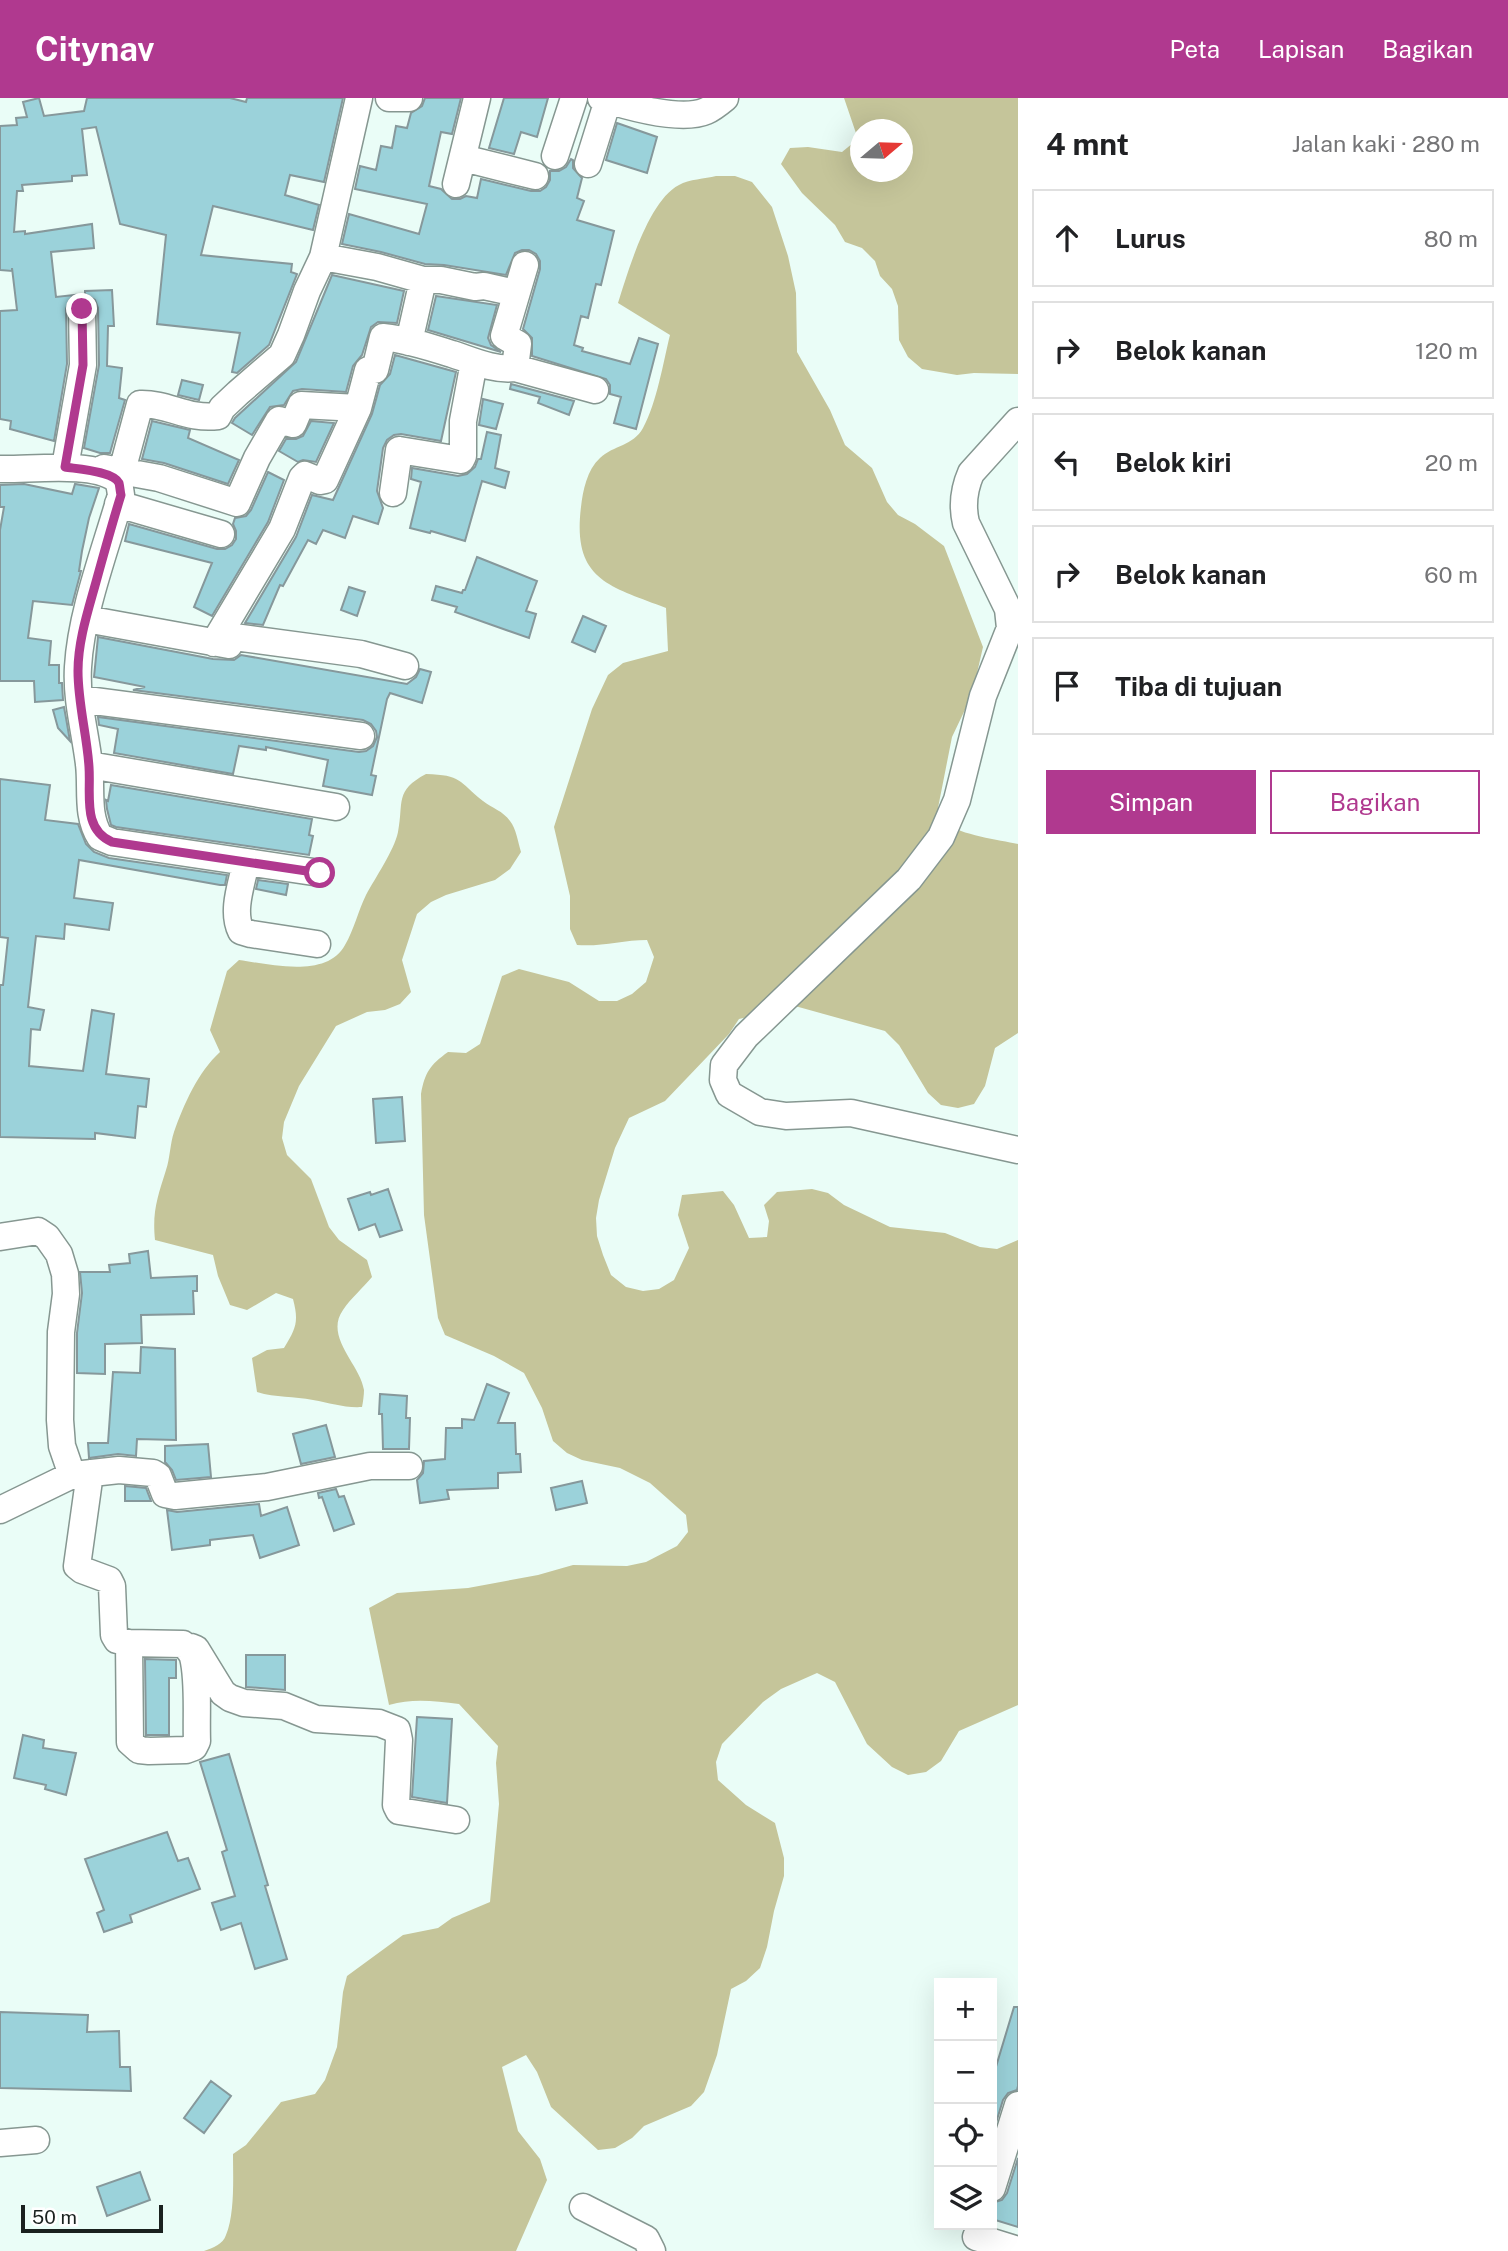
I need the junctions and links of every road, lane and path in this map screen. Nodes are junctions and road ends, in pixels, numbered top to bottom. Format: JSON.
{"nodes":[{"id":1,"x":359,"y":98,"type":"edge"},
{"id":2,"x":389,"y":98,"type":"edge"},
{"id":3,"x":409,"y":98,"type":"edge"},
{"id":4,"x":477,"y":98,"type":"edge"},
{"id":5,"x":574,"y":98,"type":"edge"},
{"id":6,"x":725,"y":98,"type":"edge"},
{"id":7,"x":605,"y":99,"type":"edge"},
{"id":8,"x":636,"y":104,"type":"edge"},
{"id":9,"x":555,"y":156,"type":"dead end"},
{"id":10,"x":463,"y":158,"type":"junction"},
{"id":11,"x":589,"y":164,"type":"dead end"},
{"id":12,"x":535,"y":176,"type":"dead end"},
{"id":13,"x":456,"y":184,"type":"dead end"},
{"id":14,"x":323,"y":257,"type":"junction"},
{"id":15,"x":525,"y":265,"type":"dead end"},
{"id":16,"x":423,"y":280,"type":"junction"},
{"id":17,"x":516,"y":293,"type":"junction"},
{"id":18,"x":82,"y":309,"type":"dead end"},
{"id":19,"x":409,"y":342,"type":"junction"},
{"id":20,"x":474,"y":362,"type":"junction"},
{"id":21,"x":515,"y":368,"type":"junction"},
{"id":22,"x":595,"y":390,"type":"dead end"},
{"id":23,"x":358,"y":408,"type":"junction"},
{"id":24,"x":1018,"y":421,"type":"edge"},
{"id":25,"x":65,"y":467,"type":"junction"},
{"id":26,"x":0,"y":469,"type":"edge"},
{"id":27,"x":91,"y":470,"type":"junction"},
{"id":28,"x":122,"y":471,"type":"junction"},
{"id":29,"x":393,"y":493,"type":"dead end"},
{"id":30,"x":118,"y":504,"type":"junction"},
{"id":31,"x":221,"y":534,"type":"dead end"},
{"id":32,"x":86,"y":619,"type":"junction"},
{"id":33,"x":216,"y":639,"type":"junction"},
{"id":34,"x":264,"y":652,"type":"dead end"},
{"id":35,"x":405,"y":666,"type":"dead end"},
{"id":36,"x":79,"y":699,"type":"junction"},
{"id":37,"x":361,"y":736,"type":"dead end"},
{"id":38,"x":89,"y":765,"type":"junction"},
{"id":39,"x":336,"y":807,"type":"dead end"},
{"id":40,"x":246,"y":862,"type":"junction"},
{"id":41,"x":320,"y":873,"type":"dead end"},
{"id":42,"x":317,"y":944,"type":"dead end"},
{"id":43,"x":1018,"y":1150,"type":"edge"},
{"id":44,"x":0,"y":1237,"type":"edge"},
{"id":45,"x":409,"y":1466,"type":"dead end"},
{"id":46,"x":81,"y":1474,"type":"junction"},
{"id":47,"x":0,"y":1510,"type":"edge"},
{"id":48,"x":129,"y":1643,"type":"junction"},
{"id":49,"x":183,"y":1644,"type":"junction"},
{"id":50,"x":456,"y":1820,"type":"dead end"},
{"id":51,"x":1018,"y":2105,"type":"edge"},
{"id":52,"x":36,"y":2140,"type":"dead end"},
{"id":53,"x":0,"y":2143,"type":"edge"},
{"id":54,"x":997,"y":2172,"type":"edge"},
{"id":55,"x":583,"y":2207,"type":"dead end"},
{"id":56,"x":976,"y":2238,"type":"edge"},
{"id":57,"x":1018,"y":2250,"type":"edge"},
{"id":58,"x":652,"y":2251,"type":"edge"}],
"edges":[{"from":1,"to":14,"type":"street"},
{"from":2,"to":3,"type":"street"},
{"from":4,"to":10,"type":"street"},
{"from":5,"to":9,"type":"street"},
{"from":6,"to":8,"type":"street"},
{"from":7,"to":8,"type":"street"},
{"from":7,"to":11,"type":"street"},
{"from":10,"to":12,"type":"street"},
{"from":10,"to":13,"type":"street"},
{"from":14,"to":16,"type":"street"},
{"from":14,"to":28,"type":"street"},
{"from":15,"to":17,"type":"street"},
{"from":16,"to":17,"type":"street"},
{"from":16,"to":19,"type":"street"},
{"from":17,"to":21,"type":"street"},
{"from":18,"to":25,"type":"street"},
{"from":19,"to":20,"type":"street"},
{"from":19,"to":23,"type":"street"},
{"from":20,"to":21,"type":"street"},
{"from":20,"to":29,"type":"street"},
{"from":21,"to":22,"type":"street"},
{"from":23,"to":28,"type":"street"},
{"from":23,"to":33,"type":"street"},
{"from":24,"to":43,"type":"street"},
{"from":25,"to":26,"type":"street"},
{"from":25,"to":27,"type":"street"},
{"from":27,"to":28,"type":"street"},
{"from":27,"to":30,"type":"street"},
{"from":30,"to":31,"type":"street"},
{"from":30,"to":32,"type":"street"},
{"from":32,"to":33,"type":"street"},
{"from":32,"to":36,"type":"street"},
{"from":33,"to":34,"type":"street"},
{"from":33,"to":35,"type":"street"},
{"from":36,"to":37,"type":"street"},
{"from":36,"to":38,"type":"street"},
{"from":38,"to":39,"type":"street"},
{"from":38,"to":40,"type":"street"},
{"from":40,"to":41,"type":"street"},
{"from":40,"to":42,"type":"street"},
{"from":44,"to":46,"type":"street"},
{"from":45,"to":46,"type":"street"},
{"from":46,"to":47,"type":"street"},
{"from":46,"to":48,"type":"street"},
{"from":48,"to":49,"type":"street"},
{"from":48,"to":49,"type":"street"},
{"from":49,"to":50,"type":"street"},
{"from":51,"to":54,"type":"street"},
{"from":52,"to":53,"type":"street"},
{"from":55,"to":58,"type":"street"},
{"from":56,"to":57,"type":"street"}]}
